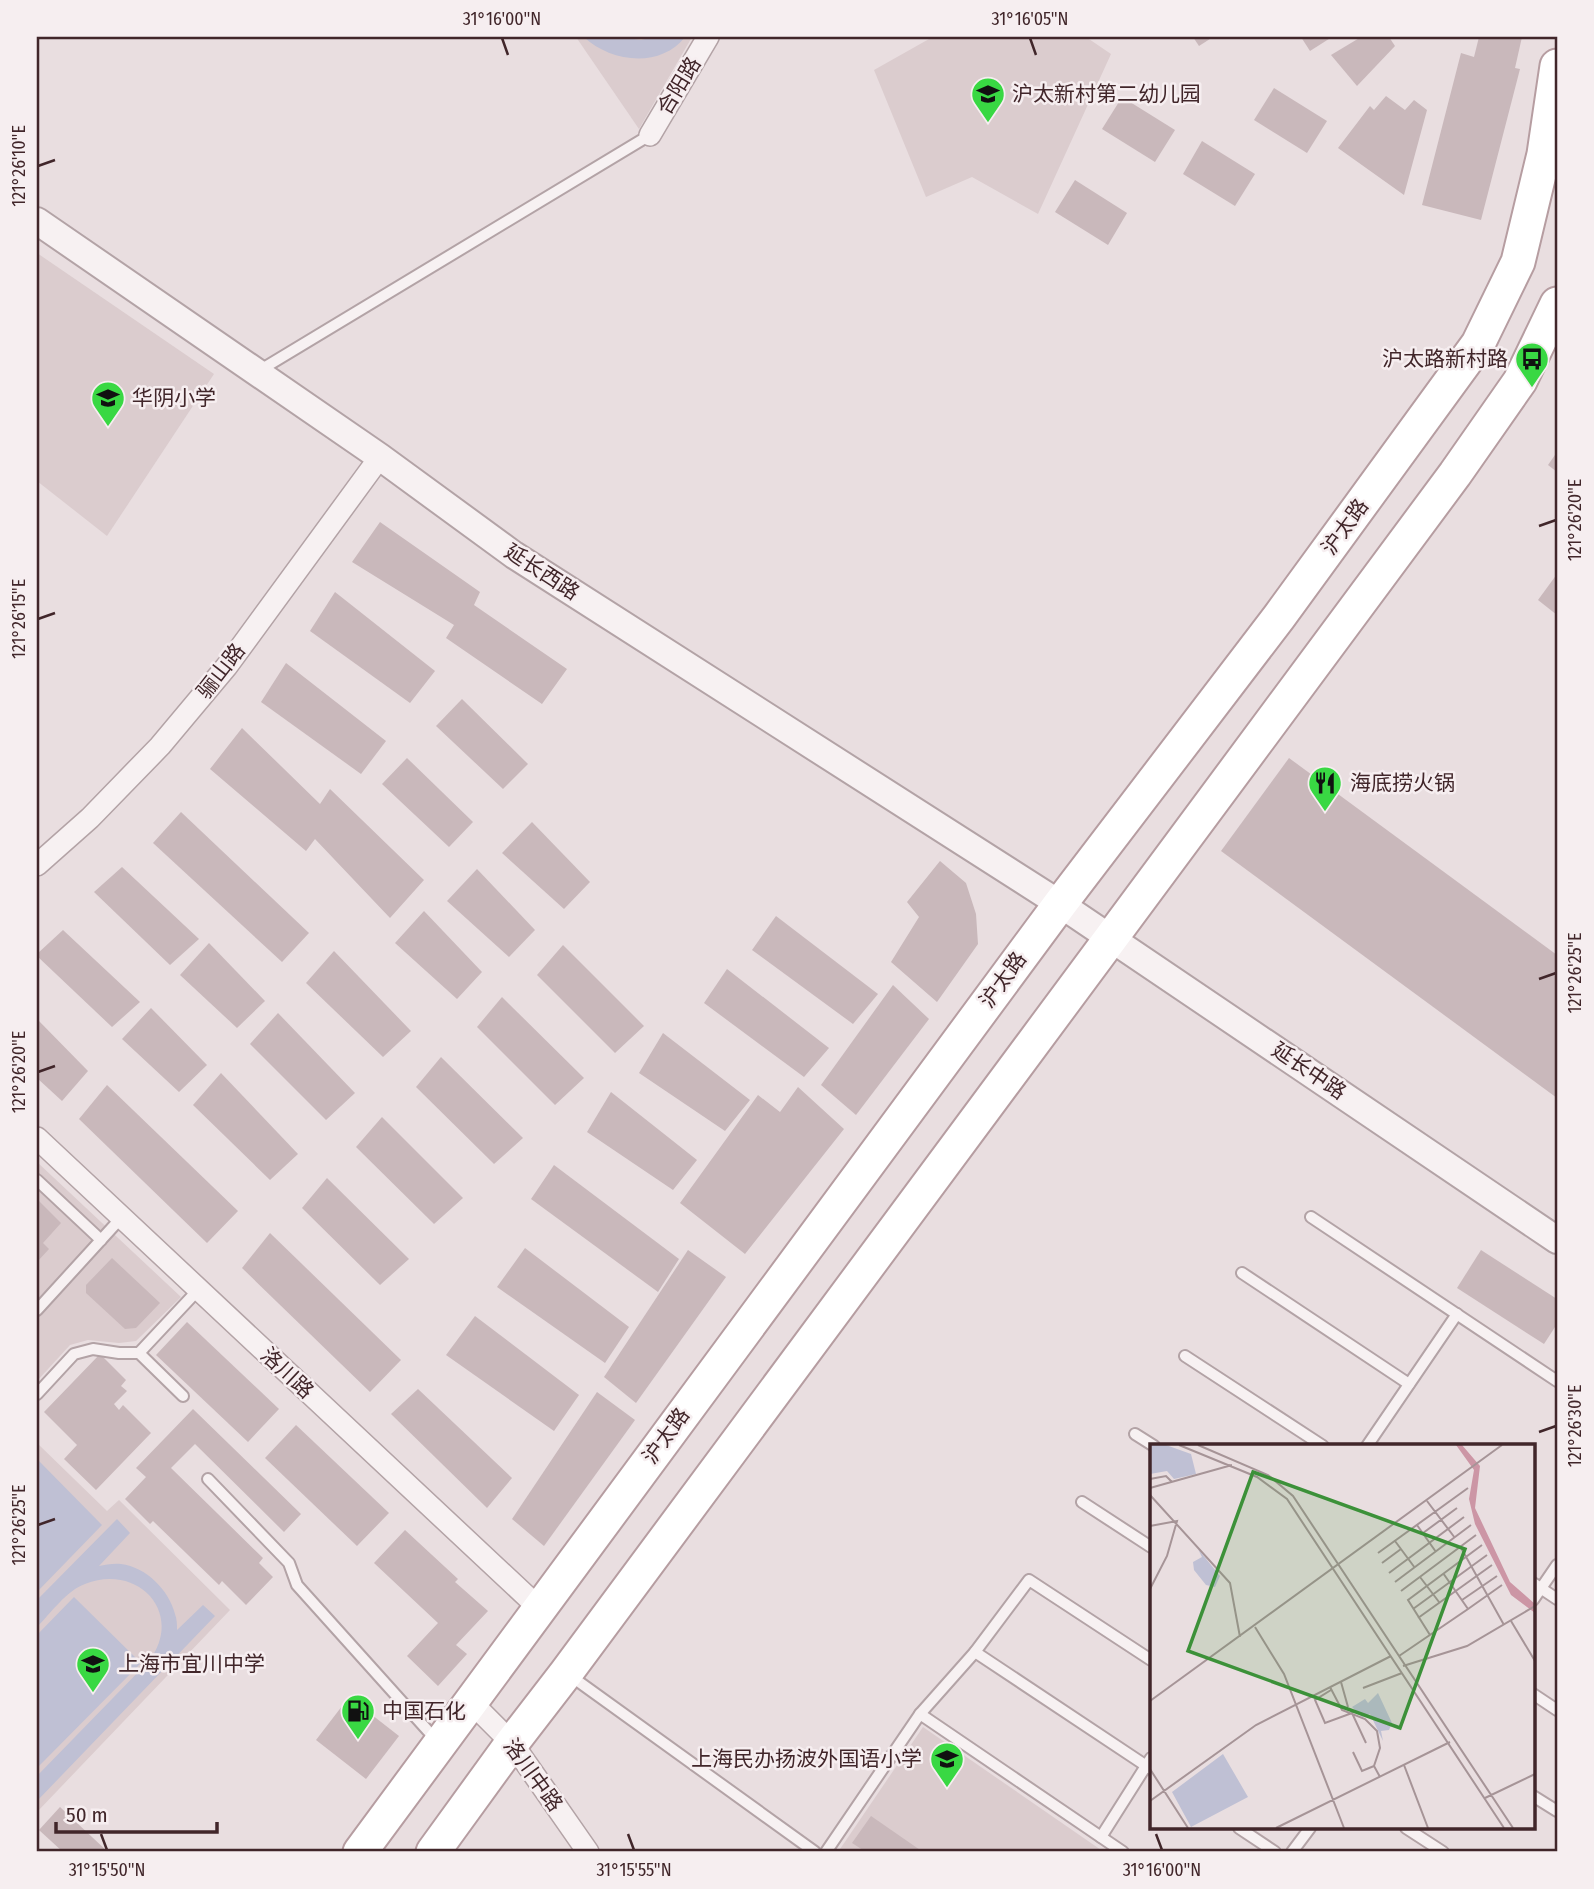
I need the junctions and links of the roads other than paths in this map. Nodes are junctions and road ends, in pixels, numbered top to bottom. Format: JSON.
{"nodes":[{"id":1,"x":708,"y":37,"type":"edge"},
{"id":2,"x":1557,"y":66,"type":"edge"},
{"id":3,"x":650,"y":135,"type":"joint"},
{"id":4,"x":37,"y":221,"type":"edge"},
{"id":5,"x":1557,"y":304,"type":"edge"},
{"id":6,"x":256,"y":372,"type":"junction"},
{"id":7,"x":380,"y":457,"type":"junction"},
{"id":8,"x":37,"y":865,"type":"edge"},
{"id":9,"x":1060,"y":904,"type":"junction"},
{"id":10,"x":1111,"y":937,"type":"junction"},
{"id":11,"x":37,"y":1138,"type":"edge"},
{"id":12,"x":37,"y":1180,"type":"edge"},
{"id":13,"x":1311,"y":1217,"type":"dead end"},
{"id":14,"x":121,"y":1218,"type":"junction"},
{"id":15,"x":101,"y":1240,"type":"junction"},
{"id":16,"x":1557,"y":1240,"type":"edge"},
{"id":17,"x":1242,"y":1273,"type":"dead end"},
{"id":18,"x":198,"y":1290,"type":"junction"},
{"id":19,"x":37,"y":1311,"type":"edge"},
{"id":20,"x":1457,"y":1314,"type":"junction"},
{"id":21,"x":139,"y":1353,"type":"junction"},
{"id":22,"x":1185,"y":1356,"type":"dead end"},
{"id":23,"x":1557,"y":1381,"type":"edge"},
{"id":24,"x":1409,"y":1384,"type":"junction"},
{"id":25,"x":37,"y":1394,"type":"edge"},
{"id":26,"x":183,"y":1395,"type":"dead end"},
{"id":27,"x":1135,"y":1434,"type":"dead end"},
{"id":28,"x":1151,"y":1444,"type":"edge"},
{"id":29,"x":1320,"y":1444,"type":"edge"},
{"id":30,"x":1368,"y":1444,"type":"edge"},
{"id":31,"x":208,"y":1479,"type":"dead end"},
{"id":32,"x":1082,"y":1502,"type":"dead end"},
{"id":33,"x":1150,"y":1546,"type":"edge"},
{"id":34,"x":1557,"y":1565,"type":"edge"},
{"id":35,"x":1537,"y":1586,"type":"edge"},
{"id":36,"x":1557,"y":1599,"type":"edge"},
{"id":37,"x":539,"y":1608,"type":"junction"},
{"id":38,"x":975,"y":1652,"type":"junction"},
{"id":39,"x":1150,"y":1659,"type":"edge"},
{"id":40,"x":566,"y":1673,"type":"junction"},
{"id":41,"x":1534,"y":1695,"type":"edge"},
{"id":42,"x":471,"y":1702,"type":"junction"},
{"id":43,"x":1557,"y":1710,"type":"edge"},
{"id":44,"x":920,"y":1714,"type":"junction"},
{"id":45,"x":512,"y":1743,"type":"junction"},
{"id":46,"x":440,"y":1744,"type":"junction"},
{"id":47,"x":1150,"y":1764,"type":"edge"},
{"id":48,"x":1534,"y":1797,"type":"edge"},
{"id":49,"x":1557,"y":1811,"type":"edge"},
{"id":50,"x":1240,"y":1829,"type":"edge"},
{"id":51,"x":1309,"y":1829,"type":"edge"},
{"id":52,"x":1408,"y":1829,"type":"edge"},
{"id":53,"x":1101,"y":1837,"type":"junction"},
{"id":54,"x":360,"y":1852,"type":"edge"},
{"id":55,"x":433,"y":1852,"type":"edge"},
{"id":56,"x":588,"y":1852,"type":"edge"},
{"id":57,"x":816,"y":1852,"type":"edge"},
{"id":58,"x":826,"y":1852,"type":"edge"},
{"id":59,"x":1123,"y":1852,"type":"edge"},
{"id":60,"x":1275,"y":1852,"type":"edge"},
{"id":61,"x":1292,"y":1852,"type":"edge"},
{"id":62,"x":1443,"y":1852,"type":"edge"}],
"edges":[{"from":1,"to":3,"type":"street","name":"合阳路"},
{"from":2,"to":9,"type":"main road","name":"沪太路"},
{"from":3,"to":6,"type":"lane"},
{"from":4,"to":6,"type":"street","name":"延长西路"},
{"from":5,"to":10,"type":"main road"},
{"from":6,"to":7,"type":"street","name":"延长西路"},
{"from":7,"to":8,"type":"street","name":"骊山路"},
{"from":7,"to":9,"type":"street","name":"延长西路"},
{"from":9,"to":10,"type":"street","name":"延长中路"},
{"from":9,"to":37,"type":"main road","name":"沪太路"},
{"from":10,"to":16,"type":"street","name":"延长中路"},
{"from":10,"to":40,"type":"main road"},
{"from":11,"to":14,"type":"street","name":"洛川路"},
{"from":12,"to":15,"type":"lane"},
{"from":13,"to":20,"type":"lane"},
{"from":14,"to":15,"type":"lane"},
{"from":14,"to":18,"type":"street","name":"洛川路"},
{"from":15,"to":19,"type":"lane"},
{"from":17,"to":24,"type":"lane"},
{"from":18,"to":21,"type":"lane"},
{"from":18,"to":37,"type":"street","name":"洛川路"},
{"from":20,"to":23,"type":"lane"},
{"from":20,"to":24,"type":"lane"},
{"from":21,"to":25,"type":"lane"},
{"from":21,"to":26,"type":"lane"},
{"from":22,"to":29,"type":"lane"},
{"from":24,"to":30,"type":"lane"},
{"from":27,"to":28,"type":"lane"},
{"from":31,"to":46,"type":"lane"},
{"from":32,"to":33,"type":"lane"},
{"from":34,"to":35,"type":"lane"},
{"from":35,"to":36,"type":"lane"},
{"from":37,"to":42,"type":"main road","name":"沪太路"},
{"from":38,"to":39,"type":"lane"},
{"from":38,"to":44,"type":"lane"},
{"from":38,"to":47,"type":"lane"},
{"from":40,"to":45,"type":"main road"},
{"from":40,"to":57,"type":"lane"},
{"from":41,"to":43,"type":"lane"},
{"from":42,"to":45,"type":"street","name":"洛川中路"},
{"from":42,"to":46,"type":"main road","name":"沪太路"},
{"from":44,"to":53,"type":"lane"},
{"from":44,"to":58,"type":"lane"},
{"from":45,"to":55,"type":"main road"},
{"from":45,"to":56,"type":"street","name":"洛川中路"},
{"from":46,"to":54,"type":"main road","name":"沪太路"},
{"from":47,"to":53,"type":"lane"},
{"from":48,"to":49,"type":"lane"},
{"from":50,"to":60,"type":"lane"},
{"from":51,"to":61,"type":"lane"},
{"from":52,"to":62,"type":"lane"},
{"from":53,"to":59,"type":"lane"}]}
